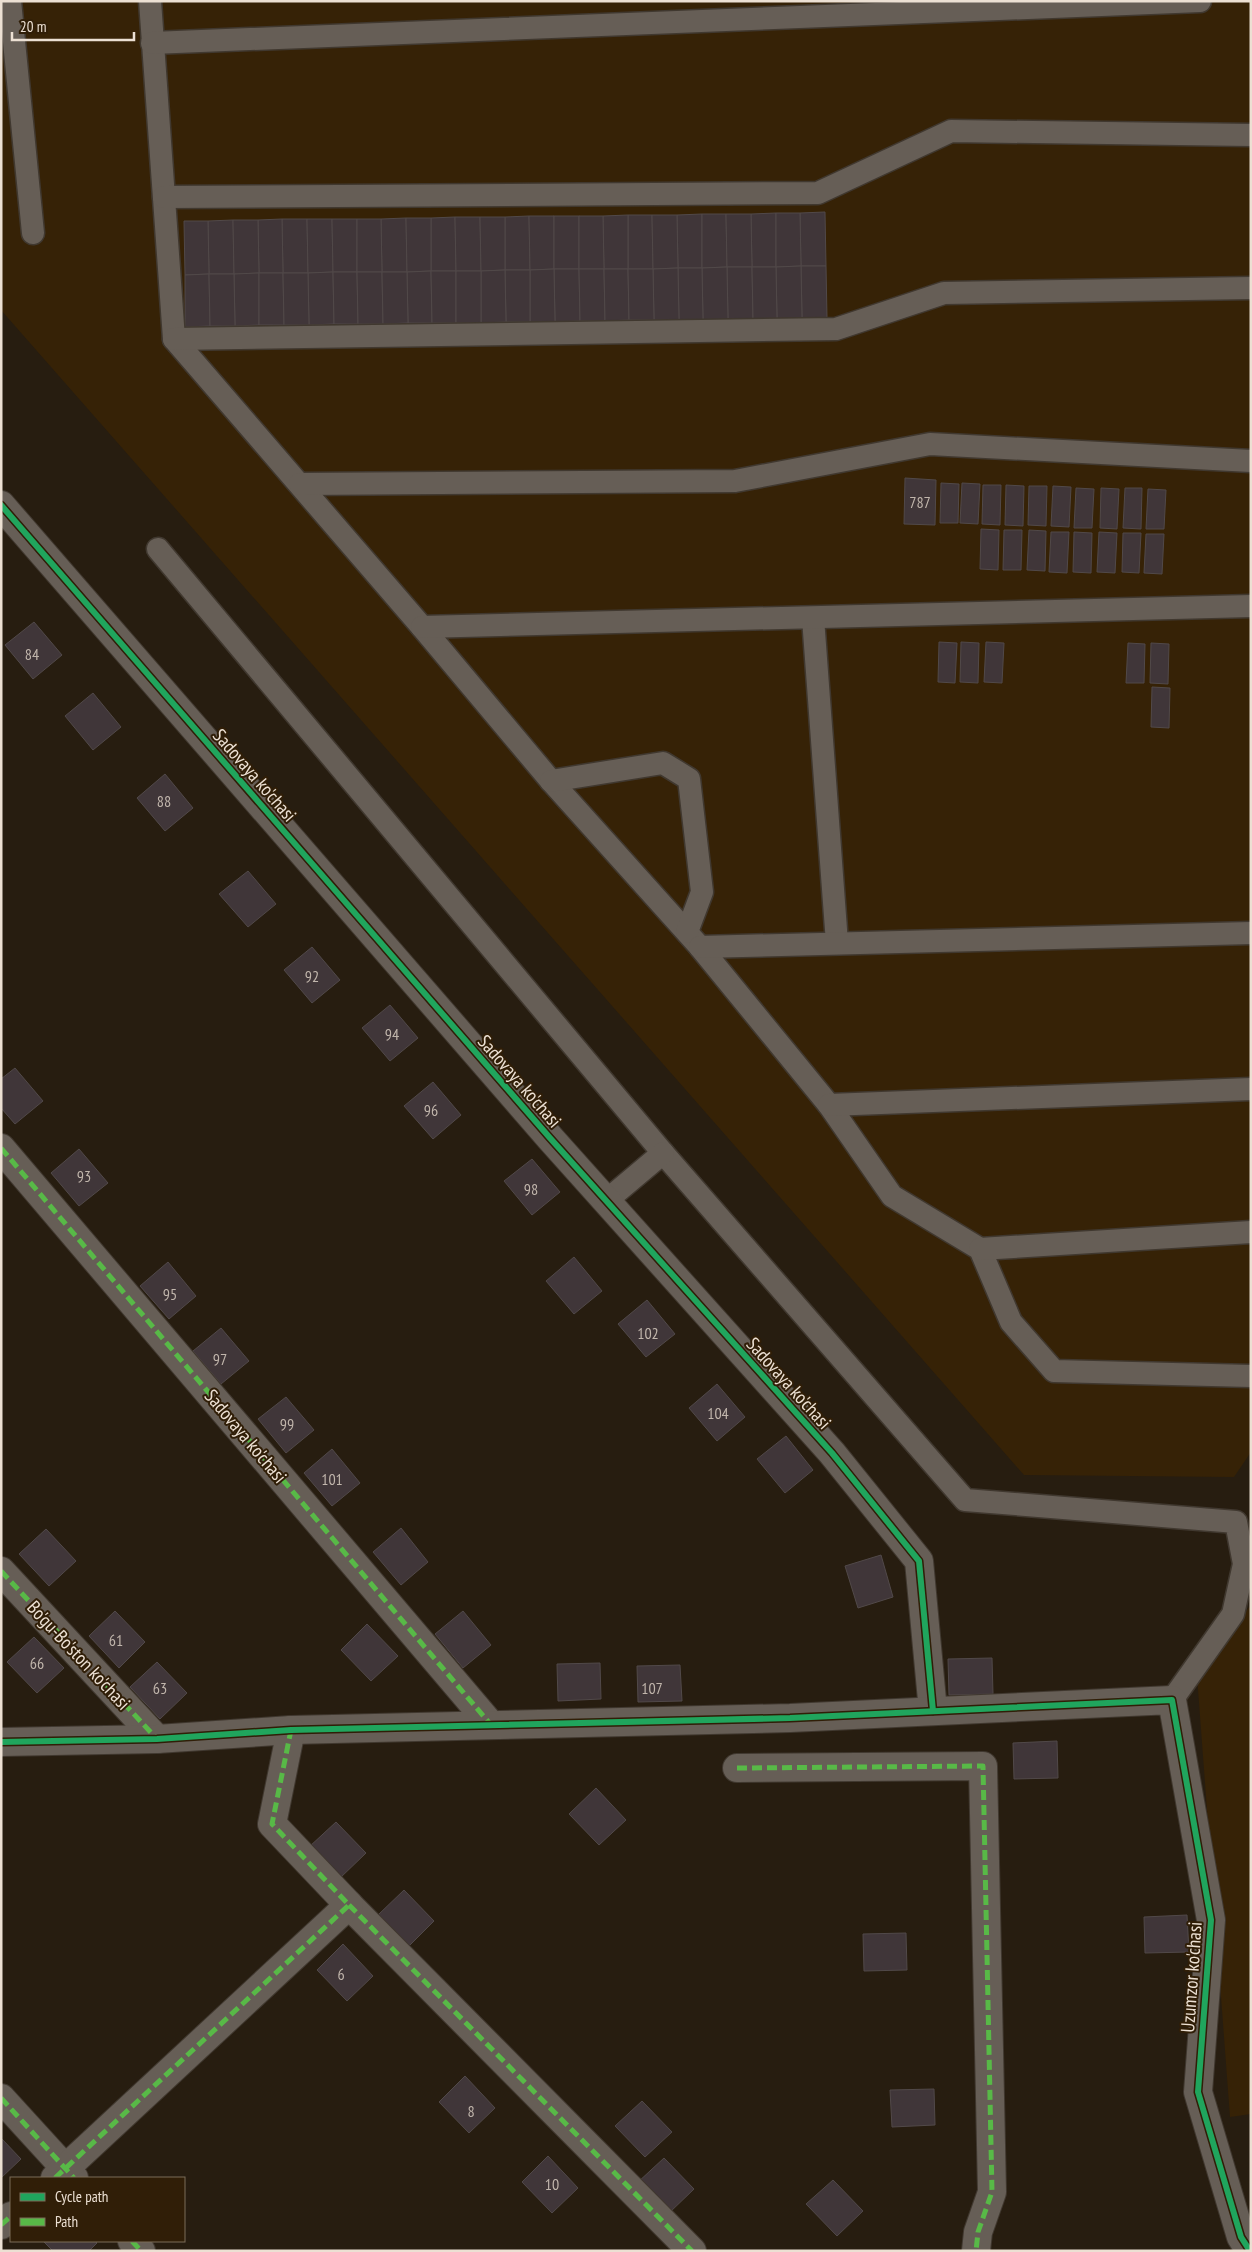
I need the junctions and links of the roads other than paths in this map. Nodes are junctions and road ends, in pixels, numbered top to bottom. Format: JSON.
{"nodes":[{"id":1,"x":10,"y":1,"type":"edge"},
{"id":2,"x":150,"y":1,"type":"edge"},
{"id":3,"x":1200,"y":1,"type":"edge"},
{"id":4,"x":152,"y":43,"type":"junction"},
{"id":5,"x":1251,"y":135,"type":"edge"},
{"id":6,"x":164,"y":197,"type":"junction"},
{"id":7,"x":34,"y":233,"type":"dead end"},
{"id":8,"x":1251,"y":288,"type":"edge"},
{"id":9,"x":174,"y":339,"type":"junction"},
{"id":10,"x":1251,"y":461,"type":"edge"},
{"id":11,"x":300,"y":484,"type":"junction"},
{"id":12,"x":1,"y":505,"type":"edge"},
{"id":13,"x":158,"y":549,"type":"dead end"},
{"id":14,"x":1251,"y":606,"type":"edge"},
{"id":15,"x":813,"y":618,"type":"junction"},
{"id":16,"x":422,"y":626,"type":"junction"},
{"id":17,"x":551,"y":781,"type":"junction"},
{"id":18,"x":1251,"y":933,"type":"edge"},
{"id":19,"x":693,"y":939,"type":"junction"},
{"id":20,"x":837,"y":943,"type":"junction"},
{"id":21,"x":1251,"y":1089,"type":"edge"},
{"id":22,"x":829,"y":1104,"type":"junction"},
{"id":23,"x":1,"y":1148,"type":"edge"},
{"id":24,"x":663,"y":1153,"type":"junction"},
{"id":25,"x":606,"y":1201,"type":"junction"},
{"id":26,"x":1251,"y":1232,"type":"edge"},
{"id":27,"x":980,"y":1249,"type":"junction"},
{"id":28,"x":1251,"y":1376,"type":"edge"},
{"id":29,"x":1,"y":1571,"type":"edge"},
{"id":30,"x":1172,"y":1700,"type":"junction"},
{"id":31,"x":933,"y":1711,"type":"junction"},
{"id":32,"x":491,"y":1725,"type":"junction"},
{"id":33,"x":291,"y":1730,"type":"junction"},
{"id":34,"x":157,"y":1739,"type":"junction"},
{"id":35,"x":1,"y":1742,"type":"edge"},
{"id":36,"x":737,"y":1768,"type":"dead end"},
{"id":37,"x":349,"y":1905,"type":"junction"},
{"id":38,"x":1,"y":2098,"type":"edge"},
{"id":39,"x":65,"y":2175,"type":"edge"},
{"id":40,"x":692,"y":2251,"type":"edge"},
{"id":41,"x":976,"y":2251,"type":"edge"},
{"id":42,"x":1250,"y":2251,"type":"edge"}],
"edges":[{"from":1,"to":7,"type":"lane"},
{"from":2,"to":4,"type":"lane"},
{"from":3,"to":4,"type":"lane"},
{"from":4,"to":6,"type":"lane"},
{"from":5,"to":6,"type":"lane"},
{"from":6,"to":9,"type":"lane"},
{"from":8,"to":9,"type":"lane"},
{"from":9,"to":11,"type":"lane"},
{"from":10,"to":11,"type":"lane"},
{"from":11,"to":16,"type":"lane"},
{"from":12,"to":25,"type":"street","name":"Sadovaya ko'chasi"},
{"from":13,"to":24,"type":"lane"},
{"from":14,"to":15,"type":"lane"},
{"from":15,"to":16,"type":"lane"},
{"from":15,"to":20,"type":"lane"},
{"from":16,"to":17,"type":"lane"},
{"from":17,"to":19,"type":"lane"},
{"from":17,"to":19,"type":"lane"},
{"from":18,"to":20,"type":"lane"},
{"from":19,"to":20,"type":"lane"},
{"from":19,"to":22,"type":"lane"},
{"from":21,"to":22,"type":"lane"},
{"from":22,"to":27,"type":"lane"},
{"from":23,"to":32,"type":"street","name":"Sadovaya ko'chasi"},
{"from":24,"to":25,"type":"lane"},
{"from":24,"to":30,"type":"lane"},
{"from":25,"to":31,"type":"street","name":"Sadovaya ko'chasi"},
{"from":26,"to":27,"type":"lane"},
{"from":27,"to":28,"type":"lane"},
{"from":29,"to":34,"type":"street","name":"Bo'gu-Bo'ston ko'chasi"},
{"from":30,"to":31,"type":"street"},
{"from":30,"to":42,"type":"street","name":"Uzumzor ko'chasi"},
{"from":31,"to":32,"type":"street"},
{"from":32,"to":33,"type":"street"},
{"from":33,"to":34,"type":"street"},
{"from":33,"to":37,"type":"street"},
{"from":34,"to":35,"type":"street"},
{"from":36,"to":41,"type":"street"},
{"from":37,"to":39,"type":"street"},
{"from":37,"to":40,"type":"street"},
{"from":38,"to":39,"type":"street"}]}
